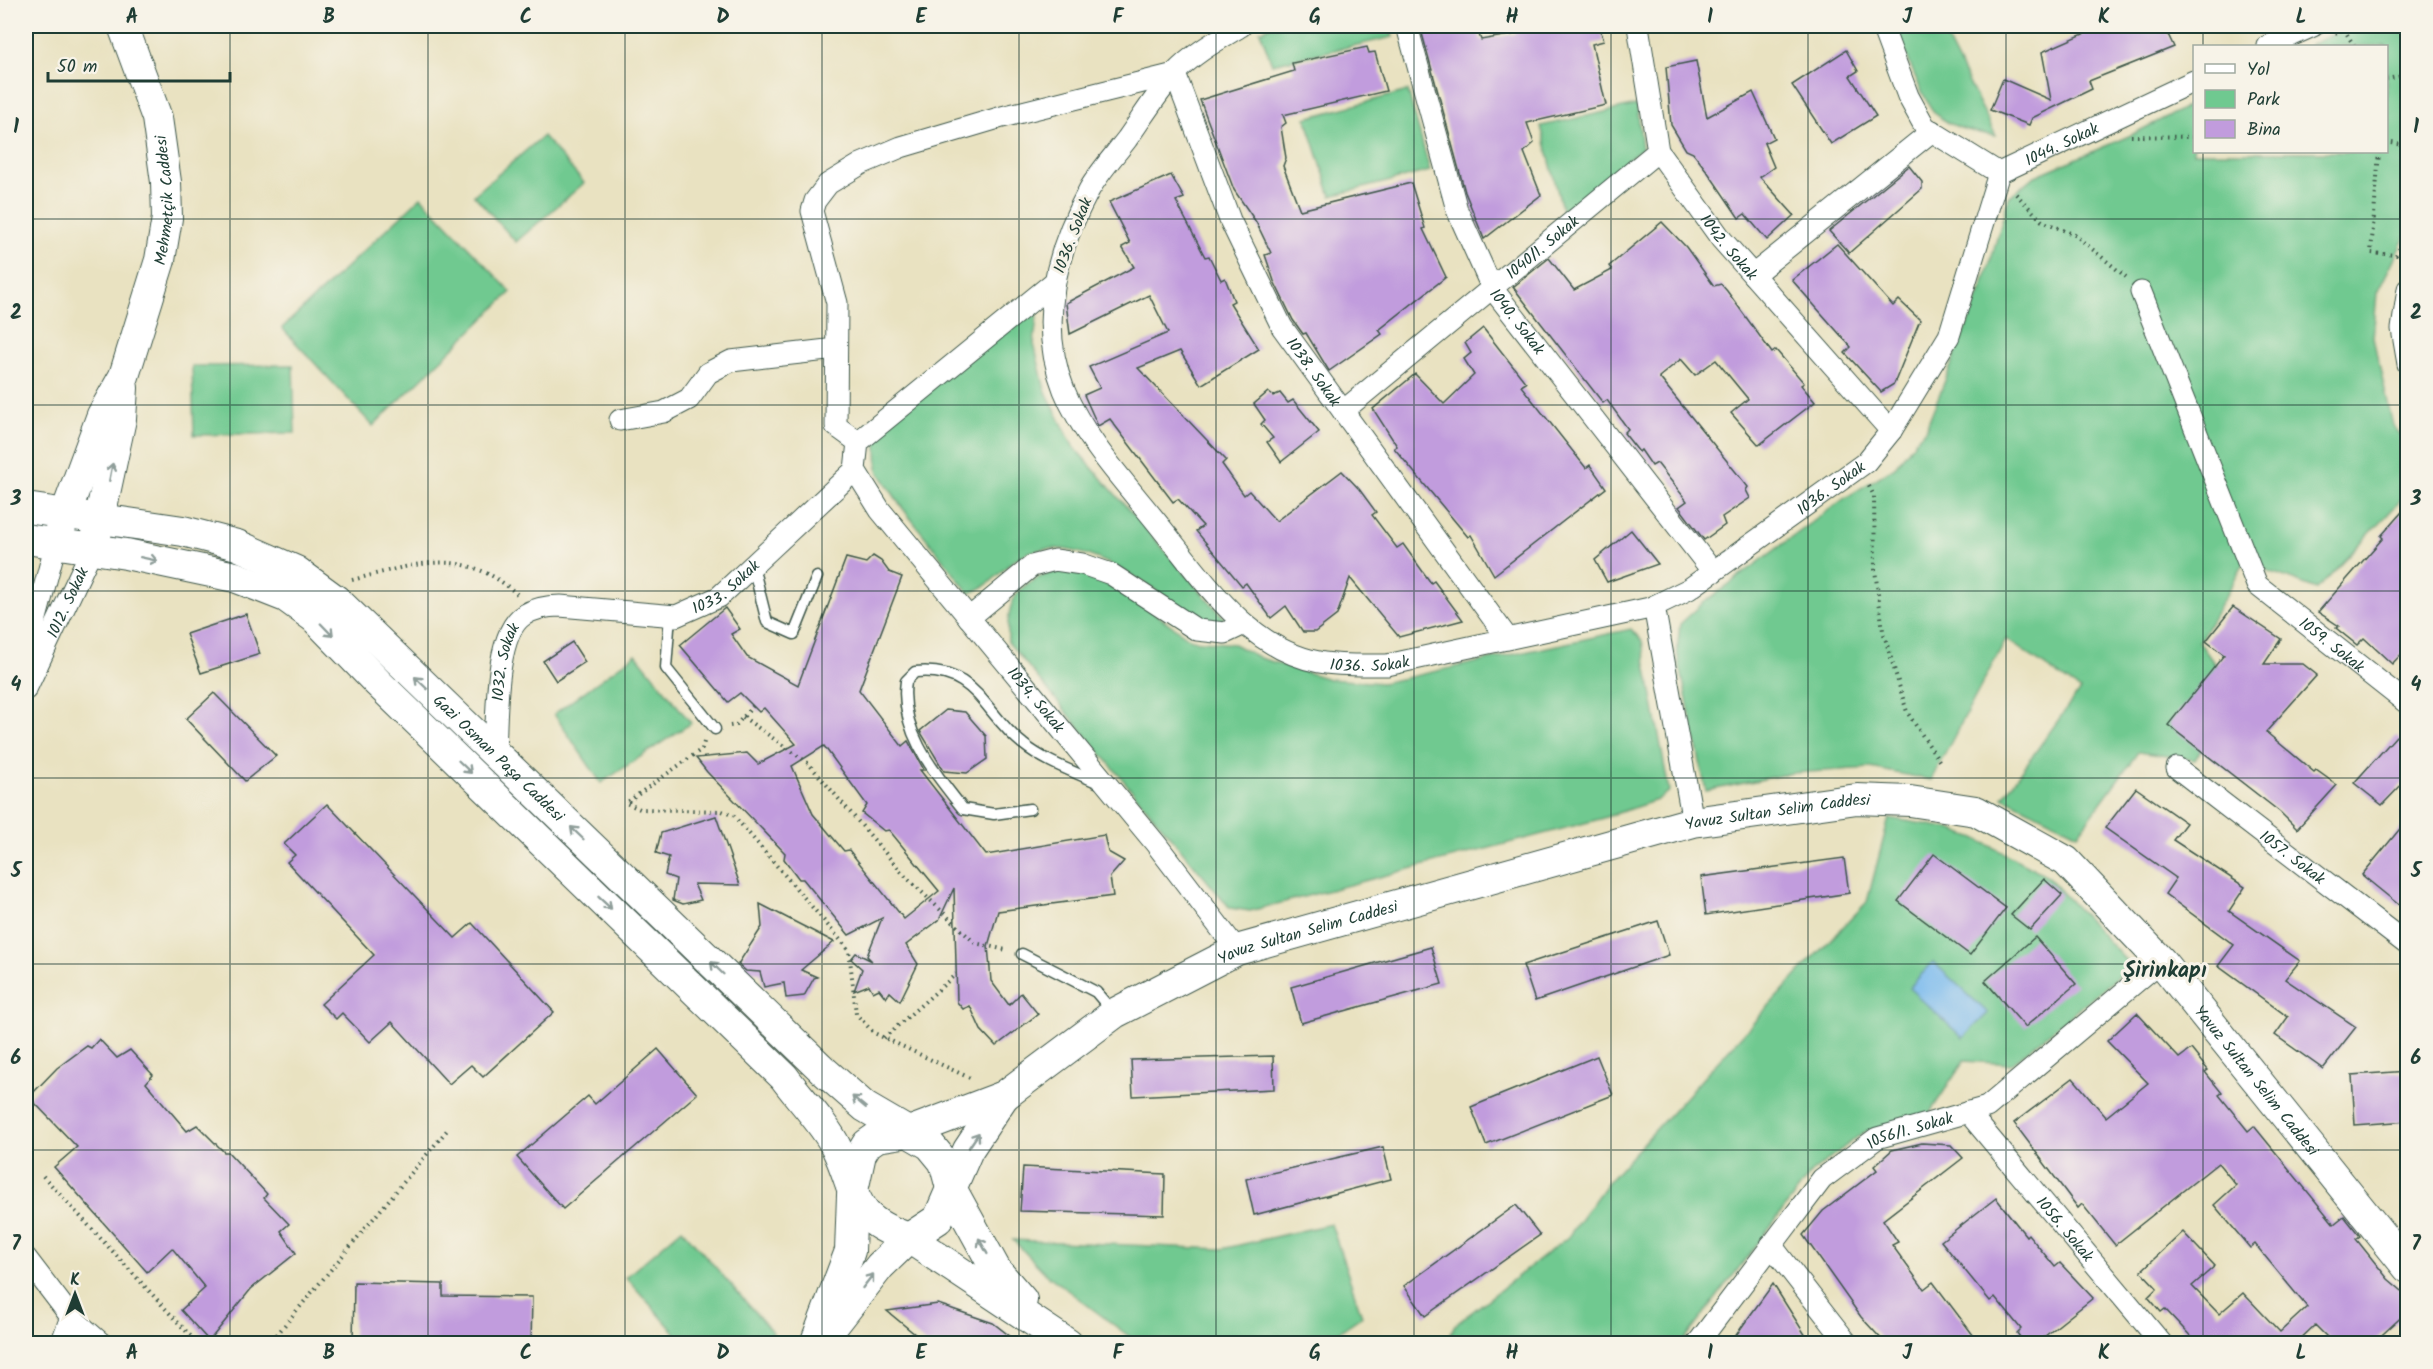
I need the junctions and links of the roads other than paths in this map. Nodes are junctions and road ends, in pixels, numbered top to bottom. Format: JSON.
{"nodes":[{"id":1,"x":123,"y":26,"type":"edge"},
{"id":2,"x":1241,"y":26,"type":"edge"},
{"id":3,"x":1407,"y":26,"type":"edge"},
{"id":4,"x":1638,"y":26,"type":"edge"},
{"id":5,"x":1882,"y":26,"type":"edge"},
{"id":6,"x":2313,"y":26,"type":"edge"},
{"id":7,"x":2270,"y":45,"type":"edge"},
{"id":8,"x":1175,"y":74,"type":"junction"},
{"id":9,"x":2193,"y":81,"type":"edge"},
{"id":10,"x":1932,"y":131,"type":"junction"},
{"id":11,"x":1658,"y":151,"type":"junction"},
{"id":12,"x":2003,"y":171,"type":"junction"},
{"id":13,"x":1753,"y":275,"type":"junction"},
{"id":14,"x":1053,"y":284,"type":"junction"},
{"id":15,"x":1492,"y":288,"type":"junction"},
{"id":16,"x":2408,"y":289,"type":"edge"},
{"id":17,"x":2141,"y":292,"type":"road end"},
{"id":18,"x":836,"y":349,"type":"junction"},
{"id":19,"x":2408,"y":364,"type":"edge"},
{"id":20,"x":124,"y":376,"type":"junction"},
{"id":21,"x":1343,"y":411,"type":"junction"},
{"id":22,"x":620,"y":420,"type":"dead end"},
{"id":23,"x":1891,"y":431,"type":"junction"},
{"id":24,"x":858,"y":442,"type":"junction"},
{"id":25,"x":855,"y":470,"type":"junction"},
{"id":26,"x":26,"y":508,"type":"edge"},
{"id":27,"x":66,"y":512,"type":"junction"},
{"id":28,"x":102,"y":517,"type":"junction"},
{"id":29,"x":26,"y":539,"type":"edge"},
{"id":30,"x":56,"y":543,"type":"junction"},
{"id":31,"x":92,"y":549,"type":"junction"},
{"id":32,"x":753,"y":566,"type":"junction"},
{"id":33,"x":1713,"y":572,"type":"junction"},
{"id":34,"x":817,"y":577,"type":"dead end"},
{"id":35,"x":560,"y":606,"type":"joint"},
{"id":36,"x":1654,"y":606,"type":"junction"},
{"id":37,"x":670,"y":615,"type":"junction"},
{"id":38,"x":969,"y":618,"type":"junction"},
{"id":39,"x":1244,"y":624,"type":"junction"},
{"id":40,"x":1508,"y":639,"type":"junction"},
{"id":41,"x":26,"y":656,"type":"edge"},
{"id":42,"x":26,"y":689,"type":"edge"},
{"id":43,"x":2408,"y":704,"type":"edge"},
{"id":44,"x":714,"y":729,"type":"road end"},
{"id":45,"x":495,"y":754,"type":"junction"},
{"id":46,"x":2177,"y":768,"type":"dead end"},
{"id":47,"x":1112,"y":790,"type":"junction"},
{"id":48,"x":1030,"y":809,"type":"dead end"},
{"id":49,"x":1693,"y":822,"type":"junction"},
{"id":50,"x":2408,"y":945,"type":"edge"},
{"id":51,"x":1237,"y":950,"type":"junction"},
{"id":52,"x":1022,"y":954,"type":"road end"},
{"id":53,"x":2162,"y":961,"type":"junction"},
{"id":54,"x":1114,"y":1014,"type":"junction"},
{"id":55,"x":1004,"y":1096,"type":"junction"},
{"id":56,"x":1968,"y":1113,"type":"junction"},
{"id":57,"x":909,"y":1132,"type":"junction"},
{"id":58,"x":951,"y":1188,"type":"junction"},
{"id":59,"x":852,"y":1195,"type":"junction"},
{"id":60,"x":909,"y":1238,"type":"junction"},
{"id":61,"x":1771,"y":1245,"type":"junction"},
{"id":62,"x":26,"y":1258,"type":"edge"},
{"id":63,"x":2408,"y":1268,"type":"edge"},
{"id":64,"x":71,"y":1317,"type":"junction"},
{"id":65,"x":1044,"y":1325,"type":"junction"},
{"id":66,"x":61,"y":1344,"type":"edge"},
{"id":67,"x":102,"y":1344,"type":"edge"},
{"id":68,"x":817,"y":1344,"type":"edge"},
{"id":69,"x":1068,"y":1344,"type":"edge"},
{"id":70,"x":1697,"y":1344,"type":"edge"},
{"id":71,"x":1848,"y":1344,"type":"edge"},
{"id":72,"x":2162,"y":1344,"type":"edge"}],
"edges":[{"from":1,"to":20,"type":"main road","name":"Mehmetçik Caddesi"},
{"from":2,"to":8,"type":"street","name":"1036. Sokak"},
{"from":3,"to":15,"type":"street","name":"1040. Sokak"},
{"from":4,"to":11,"type":"street","name":"1042. Sokak"},
{"from":5,"to":10,"type":"street"},
{"from":6,"to":7,"type":"street"},
{"from":8,"to":14,"type":"street","name":"1036. Sokak"},
{"from":8,"to":18,"type":"street"},
{"from":8,"to":21,"type":"street","name":"1038. Sokak"},
{"from":9,"to":12,"type":"street","name":"1044. Sokak"},
{"from":10,"to":12,"type":"street"},
{"from":10,"to":13,"type":"street"},
{"from":11,"to":13,"type":"street","name":"1042. Sokak"},
{"from":11,"to":15,"type":"street","name":"1040/1. Sokak"},
{"from":12,"to":23,"type":"street","name":"1036. Sokak"},
{"from":13,"to":23,"type":"street","name":"1042. Sokak"},
{"from":14,"to":24,"type":"street"},
{"from":14,"to":39,"type":"street","name":"1036. Sokak"},
{"from":15,"to":21,"type":"street","name":"1040/1. Sokak"},
{"from":15,"to":33,"type":"street","name":"1040. Sokak"},
{"from":16,"to":19,"type":"street"},
{"from":17,"to":43,"type":"street","name":"1059. Sokak"},
{"from":18,"to":22,"type":"street"},
{"from":18,"to":24,"type":"street"},
{"from":20,"to":27,"type":"main road","name":"Mehmetçik Caddesi"},
{"from":28,"to":20,"type":"main road","name":"Mehmetçik Caddesi","one_way":true},
{"from":21,"to":40,"type":"street","name":"1038. Sokak"},
{"from":23,"to":33,"type":"street","name":"1036. Sokak"},
{"from":24,"to":25,"type":"street"},
{"from":25,"to":32,"type":"street","name":"1033. Sokak"},
{"from":25,"to":38,"type":"street","name":"1034. Sokak"},
{"from":26,"to":27,"type":"main road","name":"Gazi Osman Paşa Caddesi"},
{"from":27,"to":28,"type":"main road","name":"Gazi Osman Paşa Caddesi"},
{"from":27,"to":30,"type":"main road","name":"Mehmetçik Caddesi"},
{"from":28,"to":31,"type":"main road","name":"Mehmetçik Caddesi"},
{"from":45,"to":28,"type":"main road","name":"Gazi Osman Paşa Caddesi","one_way":true},
{"from":29,"to":30,"type":"main road","name":"Gazi Osman Paşa Caddesi"},
{"from":30,"to":31,"type":"main road","name":"Gazi Osman Paşa Caddesi"},
{"from":30,"to":41,"type":"street","name":"1012. Sokak"},
{"from":31,"to":42,"type":"street","name":"1012. Sokak"},
{"from":31,"to":59,"type":"main road","name":"Gazi Osman Paşa Caddesi","one_way":true},
{"from":32,"to":34,"type":"lane"},
{"from":32,"to":37,"type":"street","name":"1033. Sokak"},
{"from":33,"to":36,"type":"street","name":"1036. Sokak"},
{"from":35,"to":37,"type":"street","name":"1033. Sokak"},
{"from":35,"to":45,"type":"street","name":"1032. Sokak"},
{"from":36,"to":40,"type":"street","name":"1036. Sokak"},
{"from":36,"to":49,"type":"street"},
{"from":37,"to":44,"type":"lane"},
{"from":38,"to":39,"type":"street"},
{"from":38,"to":47,"type":"street","name":"1034. Sokak"},
{"from":39,"to":40,"type":"street","name":"1036. Sokak"},
{"from":57,"to":45,"type":"main road","name":"Gazi Osman Paşa Caddesi","one_way":true},
{"from":46,"to":50,"type":"street","name":"1057. Sokak"},
{"from":47,"to":48,"type":"lane"},
{"from":47,"to":51,"type":"street","name":"1034. Sokak"},
{"from":49,"to":51,"type":"main road","name":"Yavuz Sultan Selim Caddesi"},
{"from":49,"to":53,"type":"main road","name":"Yavuz Sultan Selim Caddesi"},
{"from":51,"to":54,"type":"main road","name":"Yavuz Sultan Selim Caddesi"},
{"from":52,"to":54,"type":"lane"},
{"from":53,"to":56,"type":"street","name":"1056/1. Sokak"},
{"from":53,"to":63,"type":"main road","name":"Yavuz Sultan Selim Caddesi"},
{"from":54,"to":55,"type":"main road","name":"Yavuz Sultan Selim Caddesi"},
{"from":55,"to":57,"type":"main road"},
{"from":58,"to":55,"type":"main road","one_way":true},
{"from":56,"to":61,"type":"street","name":"1056/1. Sokak"},
{"from":56,"to":72,"type":"street","name":"1056. Sokak"},
{"from":57,"to":58,"type":"main road"},
{"from":57,"to":59,"type":"main road"},
{"from":58,"to":60,"type":"main road"},
{"from":65,"to":58,"type":"main road","one_way":true},
{"from":59,"to":60,"type":"main road"},
{"from":59,"to":68,"type":"main road"},
{"from":60,"to":65,"type":"main road"},
{"from":68,"to":60,"type":"main road","one_way":true},
{"from":61,"to":70,"type":"street","name":"1056/1. Sokak"},
{"from":61,"to":71,"type":"street"},
{"from":62,"to":64,"type":"street"},
{"from":64,"to":66,"type":"street"},
{"from":64,"to":67,"type":"street"},
{"from":65,"to":69,"type":"main road"}]}
